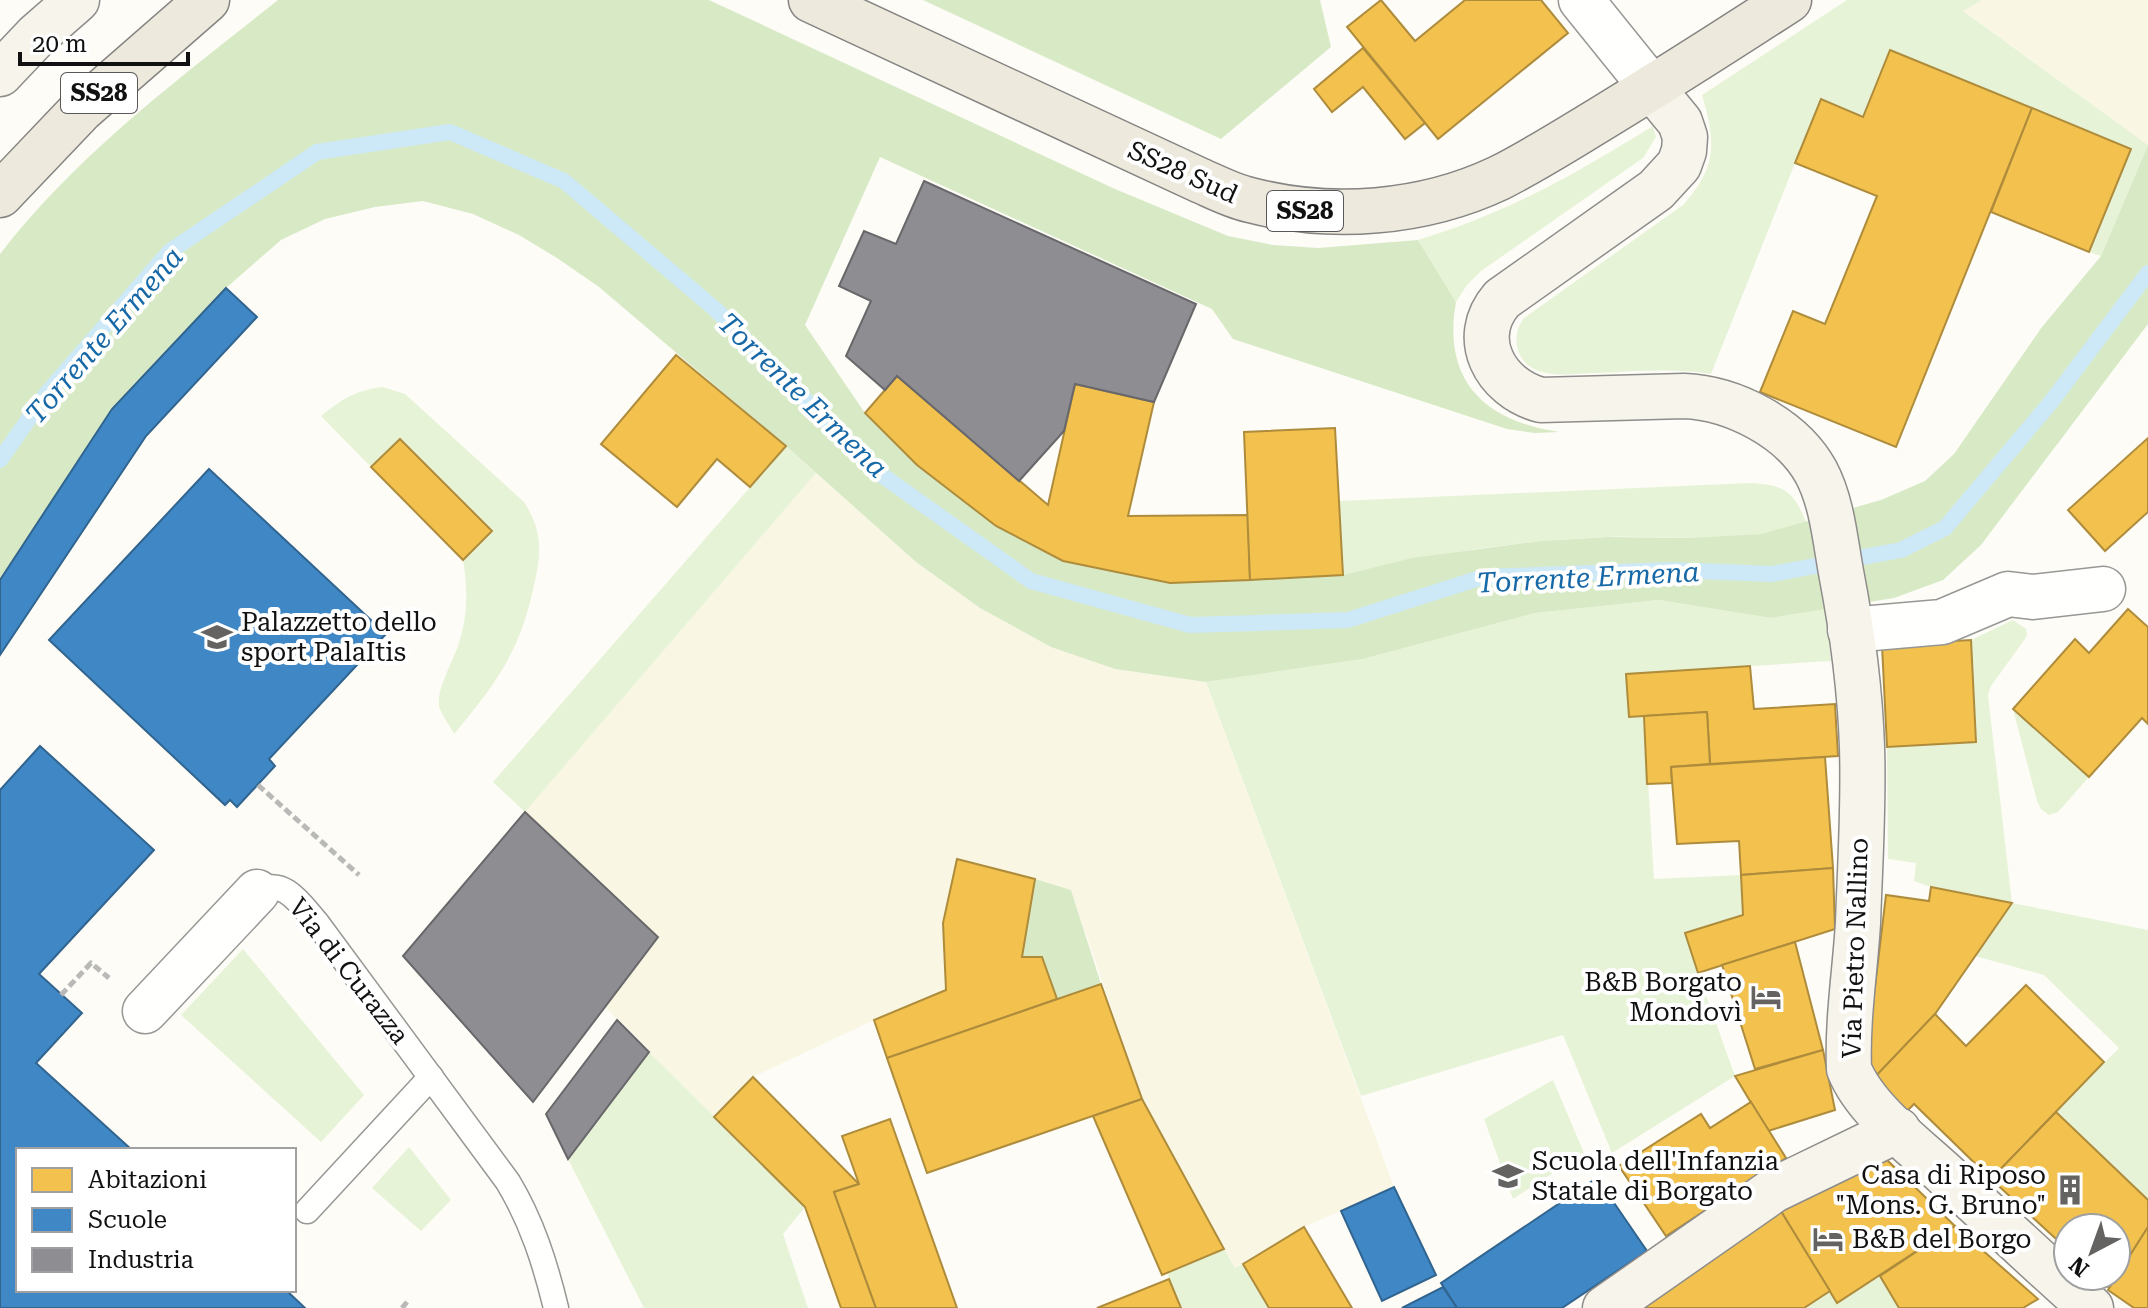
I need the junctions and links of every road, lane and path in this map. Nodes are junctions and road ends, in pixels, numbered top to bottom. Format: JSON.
{"nodes":[{"id":1,"x":77,"y":0,"type":"edge"},
{"id":2,"x":207,"y":0,"type":"edge"},
{"id":3,"x":811,"y":0,"type":"edge"},
{"id":4,"x":1581,"y":0,"type":"edge"},
{"id":5,"x":1789,"y":0,"type":"edge"},
{"id":6,"x":0,"y":74,"type":"edge"},
{"id":7,"x":1652,"y":88,"type":"junction"},
{"id":8,"x":0,"y":195,"type":"edge"},
{"id":9,"x":2103,"y":589,"type":"dead end"},
{"id":10,"x":1849,"y":618,"type":"junction"},
{"id":11,"x":258,"y":785,"type":"dead end"},
{"id":12,"x":359,"y":875,"type":"dead end"},
{"id":13,"x":257,"y":892,"type":"joint"},
{"id":14,"x":145,"y":1011,"type":"dead end"},
{"id":15,"x":431,"y":1077,"type":"junction"},
{"id":16,"x":1898,"y":1130,"type":"junction"},
{"id":17,"x":307,"y":1211,"type":"dead end"},
{"id":18,"x":407,"y":1302,"type":"dead end"},
{"id":19,"x":402,"y":1308,"type":"edge"},
{"id":20,"x":556,"y":1308,"type":"edge"},
{"id":21,"x":1605,"y":1308,"type":"edge"},
{"id":22,"x":2091,"y":1308,"type":"edge"}],
"edges":[{"from":1,"to":6,"type":"street"},
{"from":2,"to":8,"type":"main road","number":"SS28"},
{"from":3,"to":7,"type":"main road","name":"SS28 Sud","number":"SS28"},
{"from":4,"to":7,"type":"street"},
{"from":5,"to":7,"type":"main road","name":"SS28 Sud","number":"SS28"},
{"from":7,"to":10,"type":"street","name":"Via Pietro Nallino"},
{"from":9,"to":10,"type":"street"},
{"from":10,"to":16,"type":"street","name":"Via Pietro Nallino"},
{"from":11,"to":12,"type":"path"},
{"from":13,"to":14,"type":"street"},
{"from":13,"to":15,"type":"lane","name":"Via di Curazza"},
{"from":15,"to":17,"type":"lane"},
{"from":15,"to":20,"type":"lane","name":"Via di Curazza"},
{"from":16,"to":21,"type":"street"},
{"from":16,"to":22,"type":"street","name":"Via Pietro Nallino"},
{"from":18,"to":19,"type":"path"}]}
